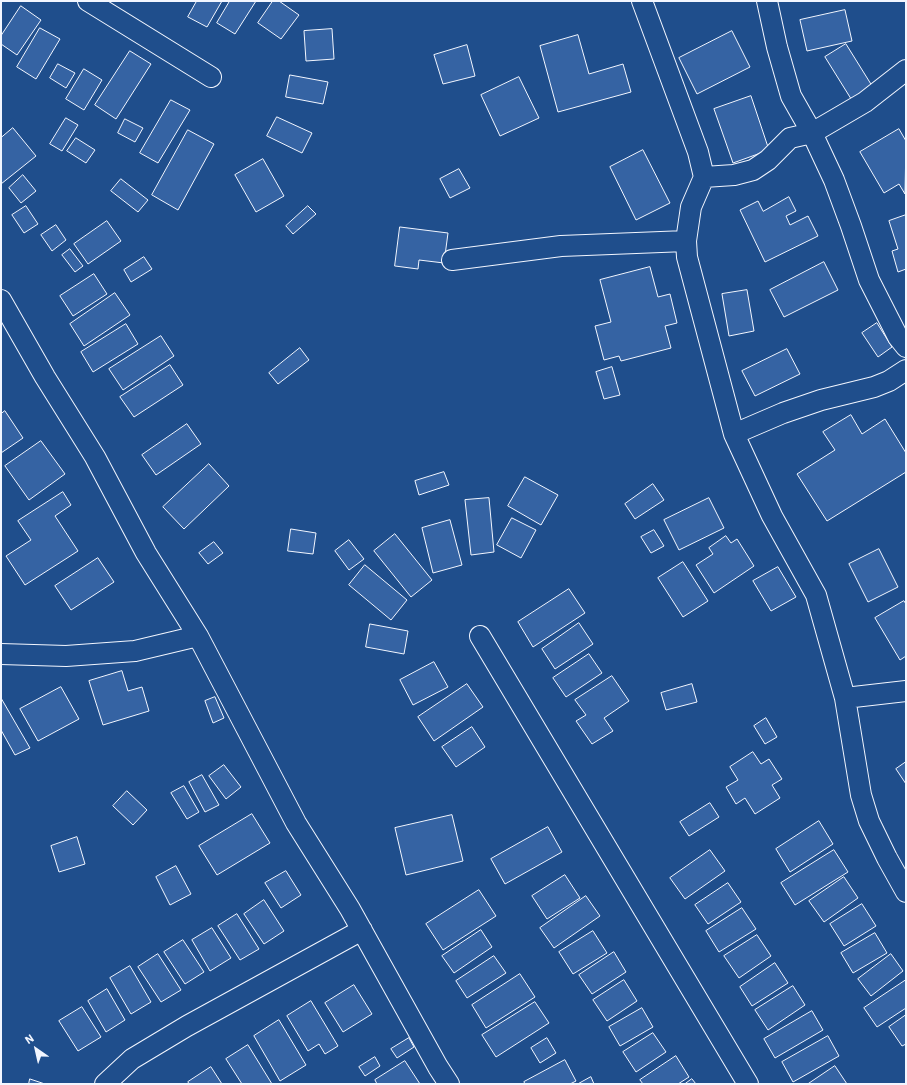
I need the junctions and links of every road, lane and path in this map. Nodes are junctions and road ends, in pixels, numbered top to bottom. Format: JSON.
{"nodes":[{"id":1,"x":88,"y":1,"type":"edge"},
{"id":2,"x":642,"y":1,"type":"edge"},
{"id":3,"x":767,"y":1,"type":"edge"},
{"id":4,"x":906,"y":70,"type":"edge"},
{"id":5,"x":211,"y":77,"type":"dead end"},
{"id":6,"x":812,"y":133,"type":"junction"},
{"id":7,"x":704,"y":177,"type":"junction"},
{"id":8,"x":686,"y":241,"type":"junction"},
{"id":9,"x":452,"y":260,"type":"dead end"},
{"id":10,"x":1,"y":300,"type":"edge"},
{"id":11,"x":906,"y":347,"type":"edge"},
{"id":12,"x":906,"y":370,"type":"edge"},
{"id":13,"x":734,"y":434,"type":"junction"},
{"id":14,"x":198,"y":636,"type":"junction"},
{"id":15,"x":480,"y":636,"type":"dead end"},
{"id":16,"x":1,"y":654,"type":"edge"},
{"id":17,"x":906,"y":691,"type":"edge"},
{"id":18,"x":845,"y":698,"type":"junction"},
{"id":19,"x":906,"y":892,"type":"edge"},
{"id":20,"x":362,"y":930,"type":"junction"},
{"id":21,"x":106,"y":1084,"type":"edge"},
{"id":22,"x":449,"y":1084,"type":"edge"},
{"id":23,"x":748,"y":1084,"type":"edge"}],
"edges":[{"from":1,"to":5,"type":"street"},
{"from":2,"to":7,"type":"street"},
{"from":3,"to":6,"type":"street"},
{"from":4,"to":6,"type":"street"},
{"from":6,"to":7,"type":"street"},
{"from":6,"to":11,"type":"street"},
{"from":7,"to":8,"type":"street"},
{"from":8,"to":9,"type":"street"},
{"from":8,"to":13,"type":"street"},
{"from":10,"to":14,"type":"street"},
{"from":12,"to":13,"type":"street"},
{"from":13,"to":18,"type":"street"},
{"from":14,"to":16,"type":"street"},
{"from":14,"to":20,"type":"street"},
{"from":15,"to":23,"type":"street"},
{"from":17,"to":18,"type":"street"},
{"from":18,"to":19,"type":"street"},
{"from":20,"to":21,"type":"street"},
{"from":20,"to":22,"type":"street"}]}
